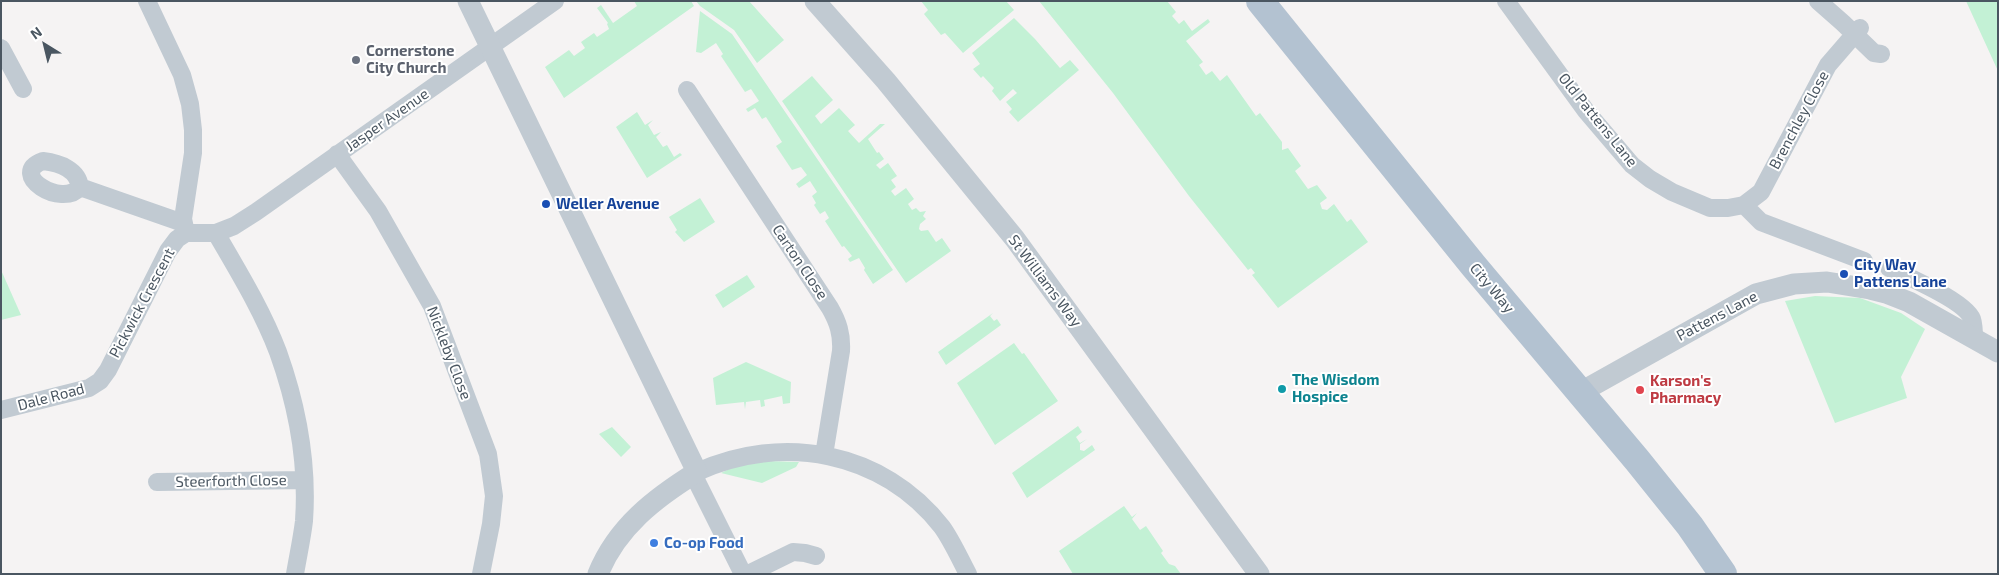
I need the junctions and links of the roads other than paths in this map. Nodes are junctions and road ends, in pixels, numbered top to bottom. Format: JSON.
{"nodes":[{"id":1,"x":147,"y":1,"type":"edge"},
{"id":2,"x":468,"y":1,"type":"edge"},
{"id":3,"x":555,"y":1,"type":"edge"},
{"id":4,"x":815,"y":1,"type":"edge"},
{"id":5,"x":1260,"y":1,"type":"edge"},
{"id":6,"x":1506,"y":1,"type":"edge"},
{"id":7,"x":1818,"y":1,"type":"edge"},
{"id":8,"x":1857,"y":31,"type":"junction"},
{"id":9,"x":1,"y":48,"type":"edge"},
{"id":10,"x":490,"y":48,"type":"junction"},
{"id":11,"x":1880,"y":54,"type":"dead end"},
{"id":12,"x":23,"y":89,"type":"dead end"},
{"id":13,"x":687,"y":90,"type":"dead end"},
{"id":14,"x":337,"y":154,"type":"junction"},
{"id":15,"x":80,"y":187,"type":"dead end"},
{"id":16,"x":1744,"y":205,"type":"junction"},
{"id":17,"x":185,"y":228,"type":"junction"},
{"id":18,"x":216,"y":233,"type":"junction"},
{"id":19,"x":1864,"y":261,"type":"dead end"},
{"id":20,"x":1889,"y":268,"type":"dead end"},
{"id":21,"x":1974,"y":339,"type":"junction"},
{"id":22,"x":1998,"y":352,"type":"edge"},
{"id":23,"x":100,"y":381,"type":"joint"},
{"id":24,"x":1580,"y":392,"type":"junction"},
{"id":25,"x":1,"y":410,"type":"edge"},
{"id":26,"x":824,"y":455,"type":"junction"},
{"id":27,"x":695,"y":473,"type":"junction"},
{"id":28,"x":304,"y":480,"type":"junction"},
{"id":29,"x":158,"y":482,"type":"dead end"},
{"id":30,"x":816,"y":556,"type":"dead end"},
{"id":31,"x":295,"y":574,"type":"edge"},
{"id":32,"x":481,"y":574,"type":"edge"},
{"id":33,"x":598,"y":574,"type":"edge"},
{"id":34,"x":743,"y":574,"type":"edge"},
{"id":35,"x":748,"y":574,"type":"edge"},
{"id":36,"x":968,"y":574,"type":"edge"},
{"id":37,"x":1259,"y":574,"type":"edge"},
{"id":38,"x":1723,"y":574,"type":"edge"}],
"edges":[{"from":1,"to":17,"type":"street"},
{"from":2,"to":10,"type":"street"},
{"from":3,"to":10,"type":"street","name":"Jasper Avenue"},
{"from":4,"to":37,"type":"street","name":"St Williams Way"},
{"from":5,"to":24,"type":"main road","name":"City Way"},
{"from":6,"to":16,"type":"street","name":"Old Pattens Lane"},
{"from":7,"to":8,"type":"street"},
{"from":8,"to":11,"type":"street"},
{"from":8,"to":16,"type":"street","name":"Brenchley Close"},
{"from":9,"to":12,"type":"street"},
{"from":10,"to":14,"type":"street","name":"Jasper Avenue"},
{"from":10,"to":27,"type":"street"},
{"from":13,"to":26,"type":"street","name":"Carton Close"},
{"from":14,"to":18,"type":"street","name":"Jasper Avenue"},
{"from":14,"to":32,"type":"street","name":"Nickleby Close"},
{"from":15,"to":17,"type":"street"},
{"from":16,"to":19,"type":"street"},
{"from":17,"to":18,"type":"street"},
{"from":17,"to":23,"type":"street","name":"Pickwick Crescent"},
{"from":18,"to":28,"type":"street"},
{"from":20,"to":21,"type":"street"},
{"from":21,"to":22,"type":"street","name":"Pattens Lane"},
{"from":21,"to":24,"type":"street","name":"Pattens Lane"},
{"from":23,"to":25,"type":"street","name":"Dale Road"},
{"from":24,"to":38,"type":"main road","name":"City Way"},
{"from":26,"to":27,"type":"street"},
{"from":26,"to":36,"type":"street"},
{"from":27,"to":33,"type":"street"},
{"from":27,"to":34,"type":"street"},
{"from":28,"to":29,"type":"street","name":"Steerforth Close"},
{"from":28,"to":31,"type":"street"},
{"from":30,"to":35,"type":"street"}]}
